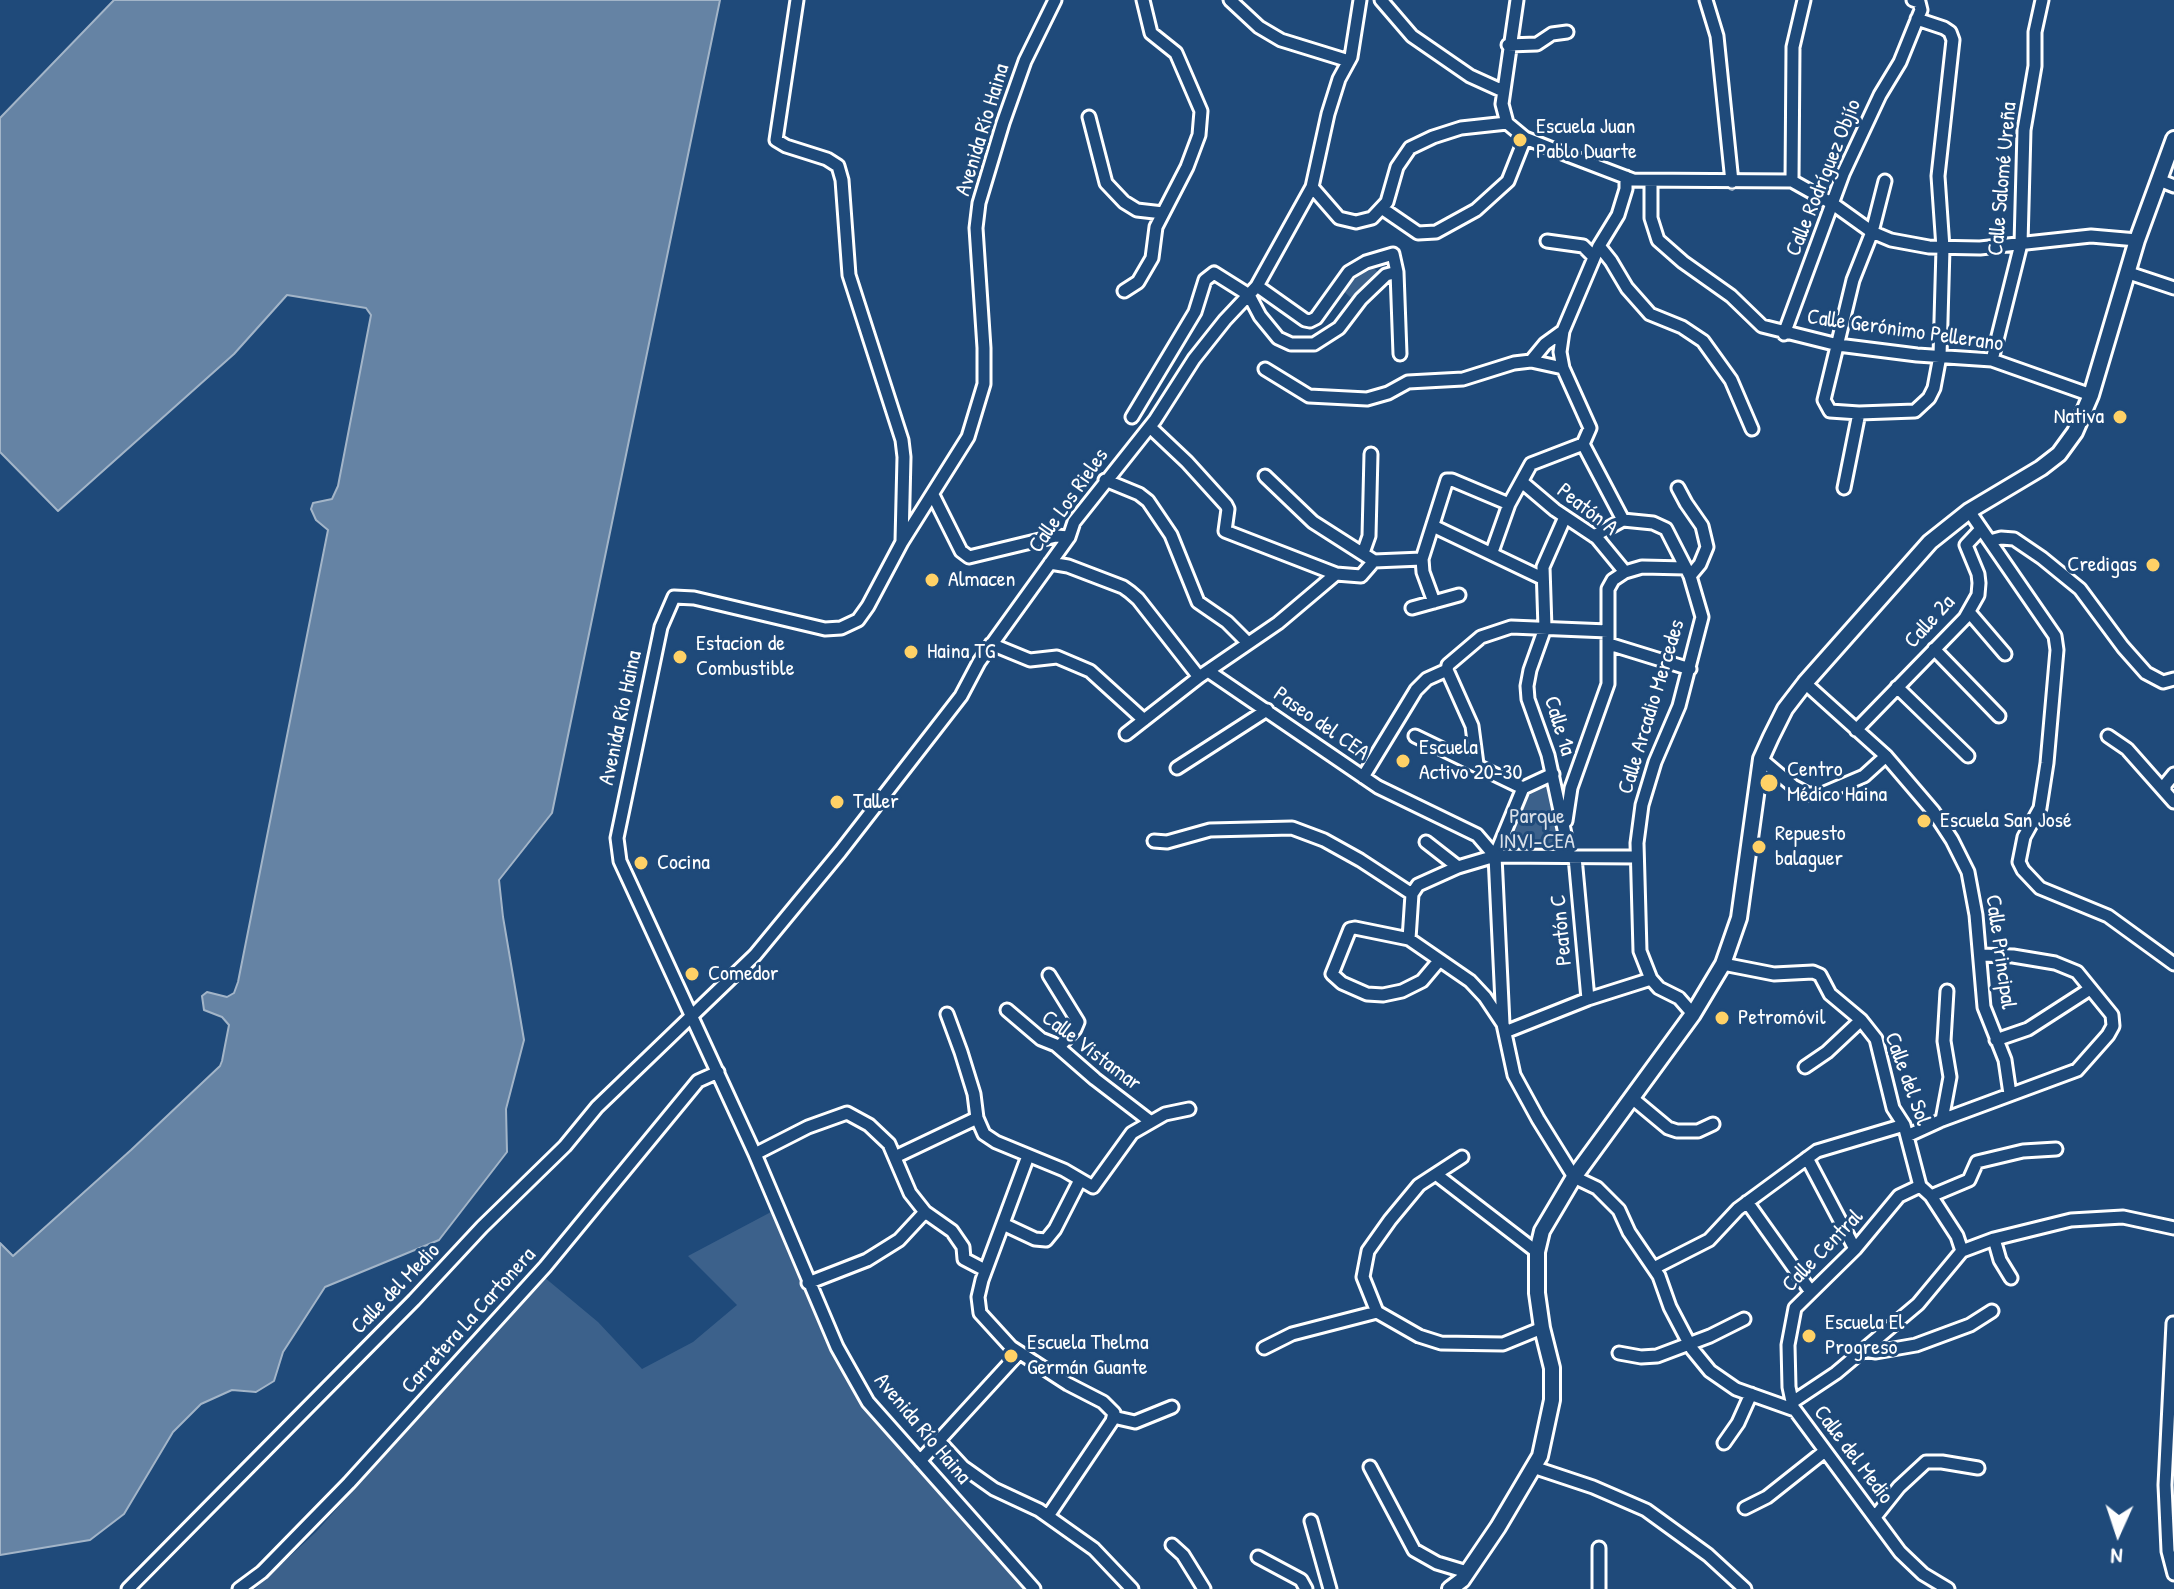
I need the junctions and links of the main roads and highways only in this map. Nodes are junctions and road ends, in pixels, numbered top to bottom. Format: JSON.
{"nodes":[{"id":1,"x":2174,"y":139,"type":"edge"},
{"id":2,"x":1450,"y":1589,"type":"edge"}],
"edges":[{"from":1,"to":2,"type":"main road"}]}
